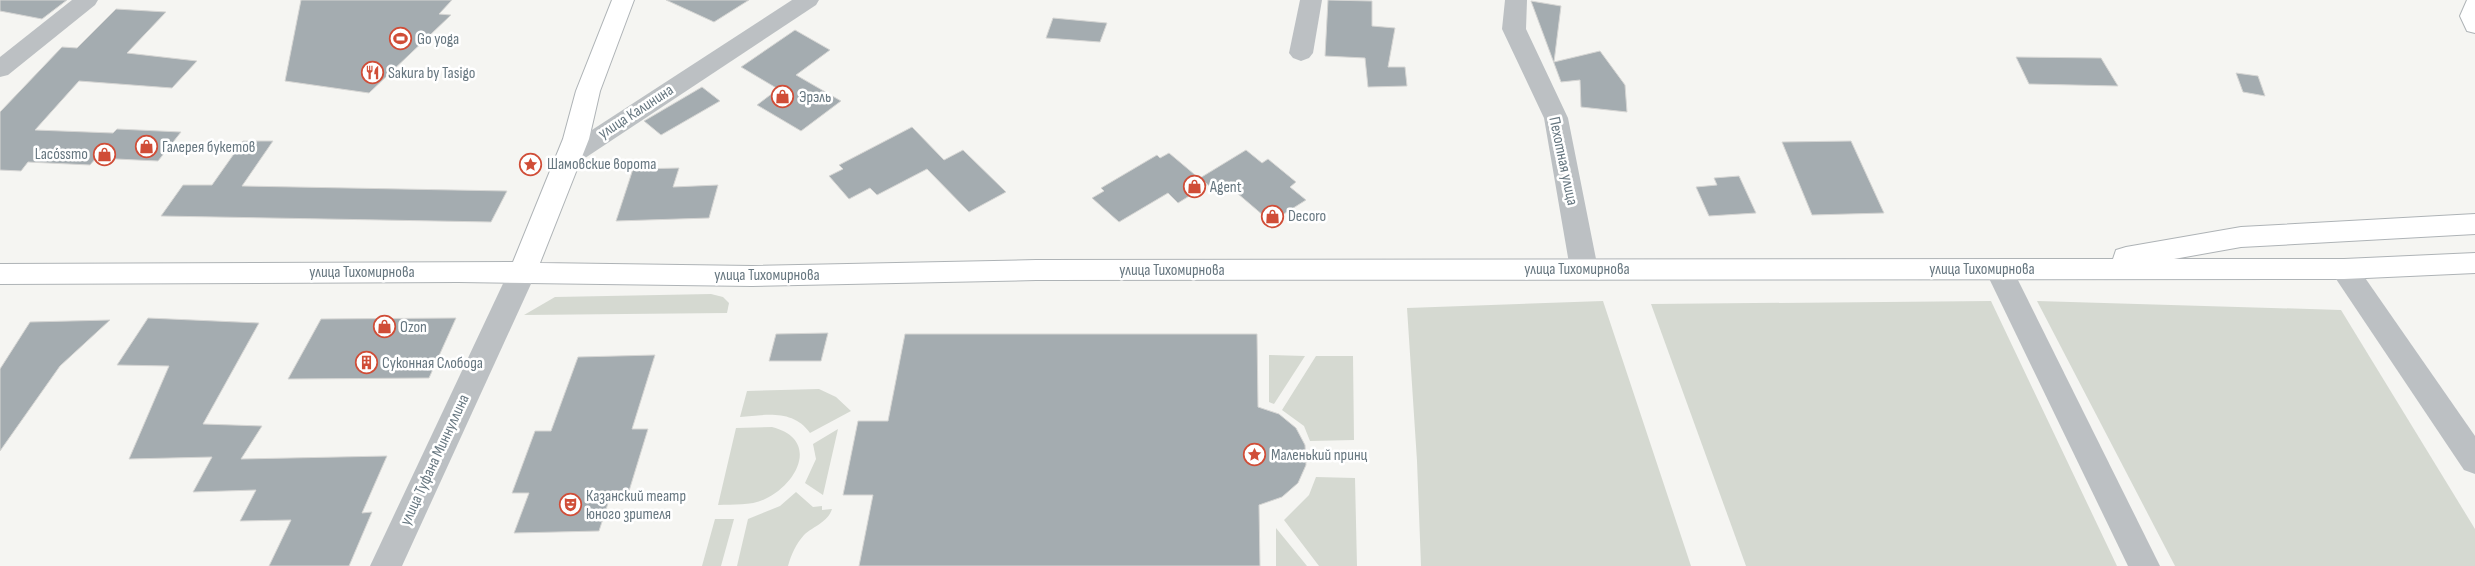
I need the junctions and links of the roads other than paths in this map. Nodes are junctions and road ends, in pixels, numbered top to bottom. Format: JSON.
{"nodes":[{"id":1,"x":87,"y":0,"type":"edge"},
{"id":2,"x":623,"y":0,"type":"edge"},
{"id":3,"x":808,"y":0,"type":"edge"},
{"id":4,"x":1311,"y":0,"type":"edge"},
{"id":5,"x":1516,"y":0,"type":"edge"},
{"id":6,"x":2475,"y":5,"type":"edge"},
{"id":7,"x":2475,"y":26,"type":"edge"},
{"id":8,"x":1301,"y":53,"type":"dead end"},
{"id":9,"x":0,"y":69,"type":"edge"},
{"id":10,"x":567,"y":158,"type":"junction"},
{"id":11,"x":2475,"y":224,"type":"edge"},
{"id":12,"x":2475,"y":263,"type":"edge"},
{"id":13,"x":1584,"y":269,"type":"junction"},
{"id":14,"x":2064,"y":269,"type":"junction"},
{"id":15,"x":1999,"y":270,"type":"junction"},
{"id":16,"x":2344,"y":270,"type":"junction"},
{"id":17,"x":522,"y":273,"type":"junction"},
{"id":18,"x":0,"y":274,"type":"edge"},
{"id":19,"x":2475,"y":277,"type":"edge"},
{"id":20,"x":2475,"y":461,"type":"edge"},
{"id":21,"x":386,"y":566,"type":"edge"},
{"id":22,"x":2144,"y":566,"type":"edge"}],
"edges":[{"from":1,"to":9,"type":"street"},
{"from":2,"to":10,"type":"main road"},
{"from":3,"to":10,"type":"street","name":"улица Калинина"},
{"from":4,"to":8,"type":"street"},
{"from":5,"to":13,"type":"street","name":"Пехотная улица"},
{"from":6,"to":7,"type":"main road"},
{"from":10,"to":17,"type":"main road"},
{"from":11,"to":14,"type":"main road"},
{"from":12,"to":16,"type":"main road"},
{"from":13,"to":15,"type":"main road","name":"улица Тихомирнова"},
{"from":13,"to":17,"type":"main road","name":"улица Тихомирнова"},
{"from":14,"to":15,"type":"main road","name":"улица Тихомирнова"},
{"from":14,"to":16,"type":"main road","name":"улица Тихомирнова"},
{"from":15,"to":22,"type":"street"},
{"from":16,"to":19,"type":"main road"},
{"from":16,"to":20,"type":"street"},
{"from":17,"to":18,"type":"main road","name":"улица Тихомирнова"},
{"from":17,"to":21,"type":"street","name":"улица Туфана Миннуллина"}]}
